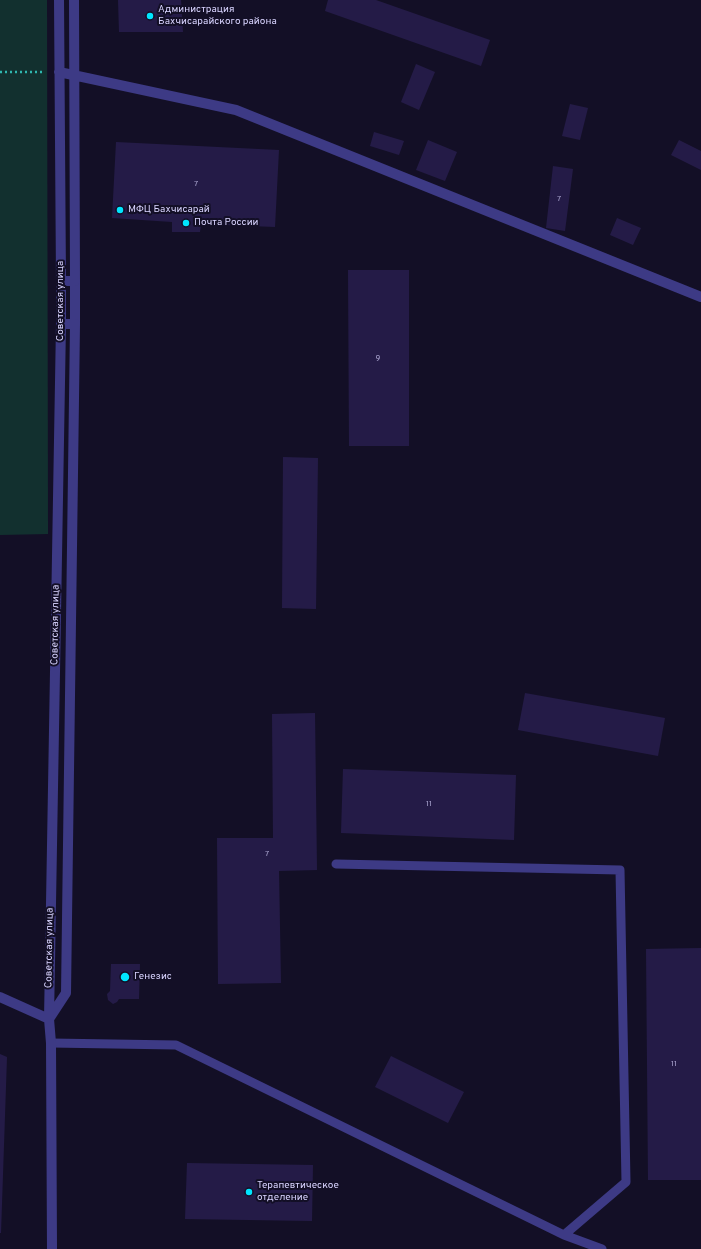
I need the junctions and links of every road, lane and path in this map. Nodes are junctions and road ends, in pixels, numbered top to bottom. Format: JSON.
{"nodes":[{"id":1,"x":59,"y":0,"type":"edge"},
{"id":2,"x":74,"y":0,"type":"edge"},
{"id":3,"x":0,"y":72,"type":"edge"},
{"id":4,"x":59,"y":72,"type":"junction"},
{"id":5,"x":75,"y":75,"type":"junction"},
{"id":6,"x":61,"y":281,"type":"junction"},
{"id":7,"x":75,"y":281,"type":"junction"},
{"id":8,"x":701,"y":297,"type":"edge"},
{"id":9,"x":61,"y":324,"type":"junction"},
{"id":10,"x":75,"y":324,"type":"junction"},
{"id":11,"x":336,"y":864,"type":"dead end"},
{"id":12,"x":0,"y":997,"type":"edge"},
{"id":13,"x":49,"y":1019,"type":"junction"},
{"id":14,"x":51,"y":1043,"type":"junction"},
{"id":15,"x":564,"y":1235,"type":"junction"},
{"id":16,"x":52,"y":1249,"type":"edge"},
{"id":17,"x":602,"y":1249,"type":"edge"}],
"edges":[{"from":1,"to":4,"type":"street","name":"Советская улица"},
{"from":2,"to":5,"type":"street"},
{"from":3,"to":4,"type":"path"},
{"from":4,"to":5,"type":"street"},
{"from":4,"to":6,"type":"street","name":"Советская улица"},
{"from":5,"to":7,"type":"street"},
{"from":5,"to":8,"type":"street"},
{"from":6,"to":7,"type":"street"},
{"from":6,"to":9,"type":"street","name":"Советская улица"},
{"from":7,"to":10,"type":"street"},
{"from":9,"to":10,"type":"street"},
{"from":9,"to":13,"type":"street","name":"Советская улица"},
{"from":10,"to":13,"type":"street"},
{"from":11,"to":15,"type":"lane"},
{"from":12,"to":13,"type":"street"},
{"from":13,"to":14,"type":"street","name":"Советская улица"},
{"from":14,"to":15,"type":"lane"},
{"from":14,"to":16,"type":"street","name":"Советская улица"},
{"from":15,"to":17,"type":"lane"}]}
